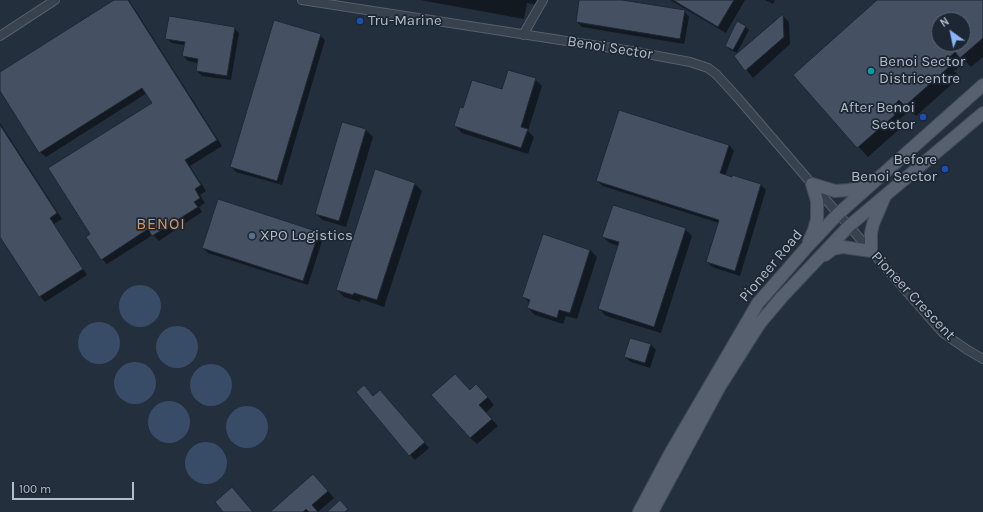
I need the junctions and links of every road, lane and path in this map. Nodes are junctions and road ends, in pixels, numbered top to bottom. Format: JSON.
{"nodes":[{"id":1,"x":55,"y":0,"type":"edge"},
{"id":2,"x":302,"y":0,"type":"edge"},
{"id":3,"x":543,"y":0,"type":"edge"},
{"id":4,"x":523,"y":35,"type":"junction"},
{"id":5,"x":0,"y":36,"type":"edge"},
{"id":6,"x":983,"y":86,"type":"edge"},
{"id":7,"x":983,"y":113,"type":"edge"},
{"id":8,"x":875,"y":182,"type":"junction"},
{"id":9,"x":812,"y":184,"type":"junction"},
{"id":10,"x":887,"y":194,"type":"junction"},
{"id":11,"x":838,"y":214,"type":"junction"},
{"id":12,"x":849,"y":226,"type":"junction"},
{"id":13,"x":806,"y":247,"type":"junction"},
{"id":14,"x":871,"y":251,"type":"junction"},
{"id":15,"x":812,"y":264,"type":"junction"},
{"id":16,"x":983,"y":359,"type":"edge"},
{"id":17,"x":639,"y":512,"type":"edge"},
{"id":18,"x":652,"y":512,"type":"edge"}],
"edges":[{"from":1,"to":5,"type":"street"},
{"from":2,"to":4,"type":"street","name":"Benoi Sector"},
{"from":3,"to":4,"type":"street"},
{"from":4,"to":9,"type":"street","name":"Benoi Sector"},
{"from":6,"to":8,"type":"main road","name":"Pioneer Road"},
{"from":7,"to":10,"type":"main road","name":"Pioneer Road"},
{"from":8,"to":9,"type":"main road"},
{"from":8,"to":11,"type":"main road","name":"Pioneer Road"},
{"from":9,"to":11,"type":"street","name":"Benoi Sector"},
{"from":9,"to":13,"type":"main road"},
{"from":10,"to":12,"type":"main road","name":"Pioneer Road"},
{"from":10,"to":14,"type":"main road"},
{"from":11,"to":12,"type":"street","name":"Benoi Sector"},
{"from":11,"to":13,"type":"main road","name":"Pioneer Road"},
{"from":12,"to":14,"type":"street","name":"Pioneer Crescent"},
{"from":12,"to":15,"type":"main road","name":"Pioneer Road"},
{"from":13,"to":17,"type":"main road","name":"Pioneer Road"},
{"from":14,"to":15,"type":"main road"},
{"from":14,"to":16,"type":"street","name":"Pioneer Crescent"},
{"from":15,"to":18,"type":"main road","name":"Pioneer Road"}]}
